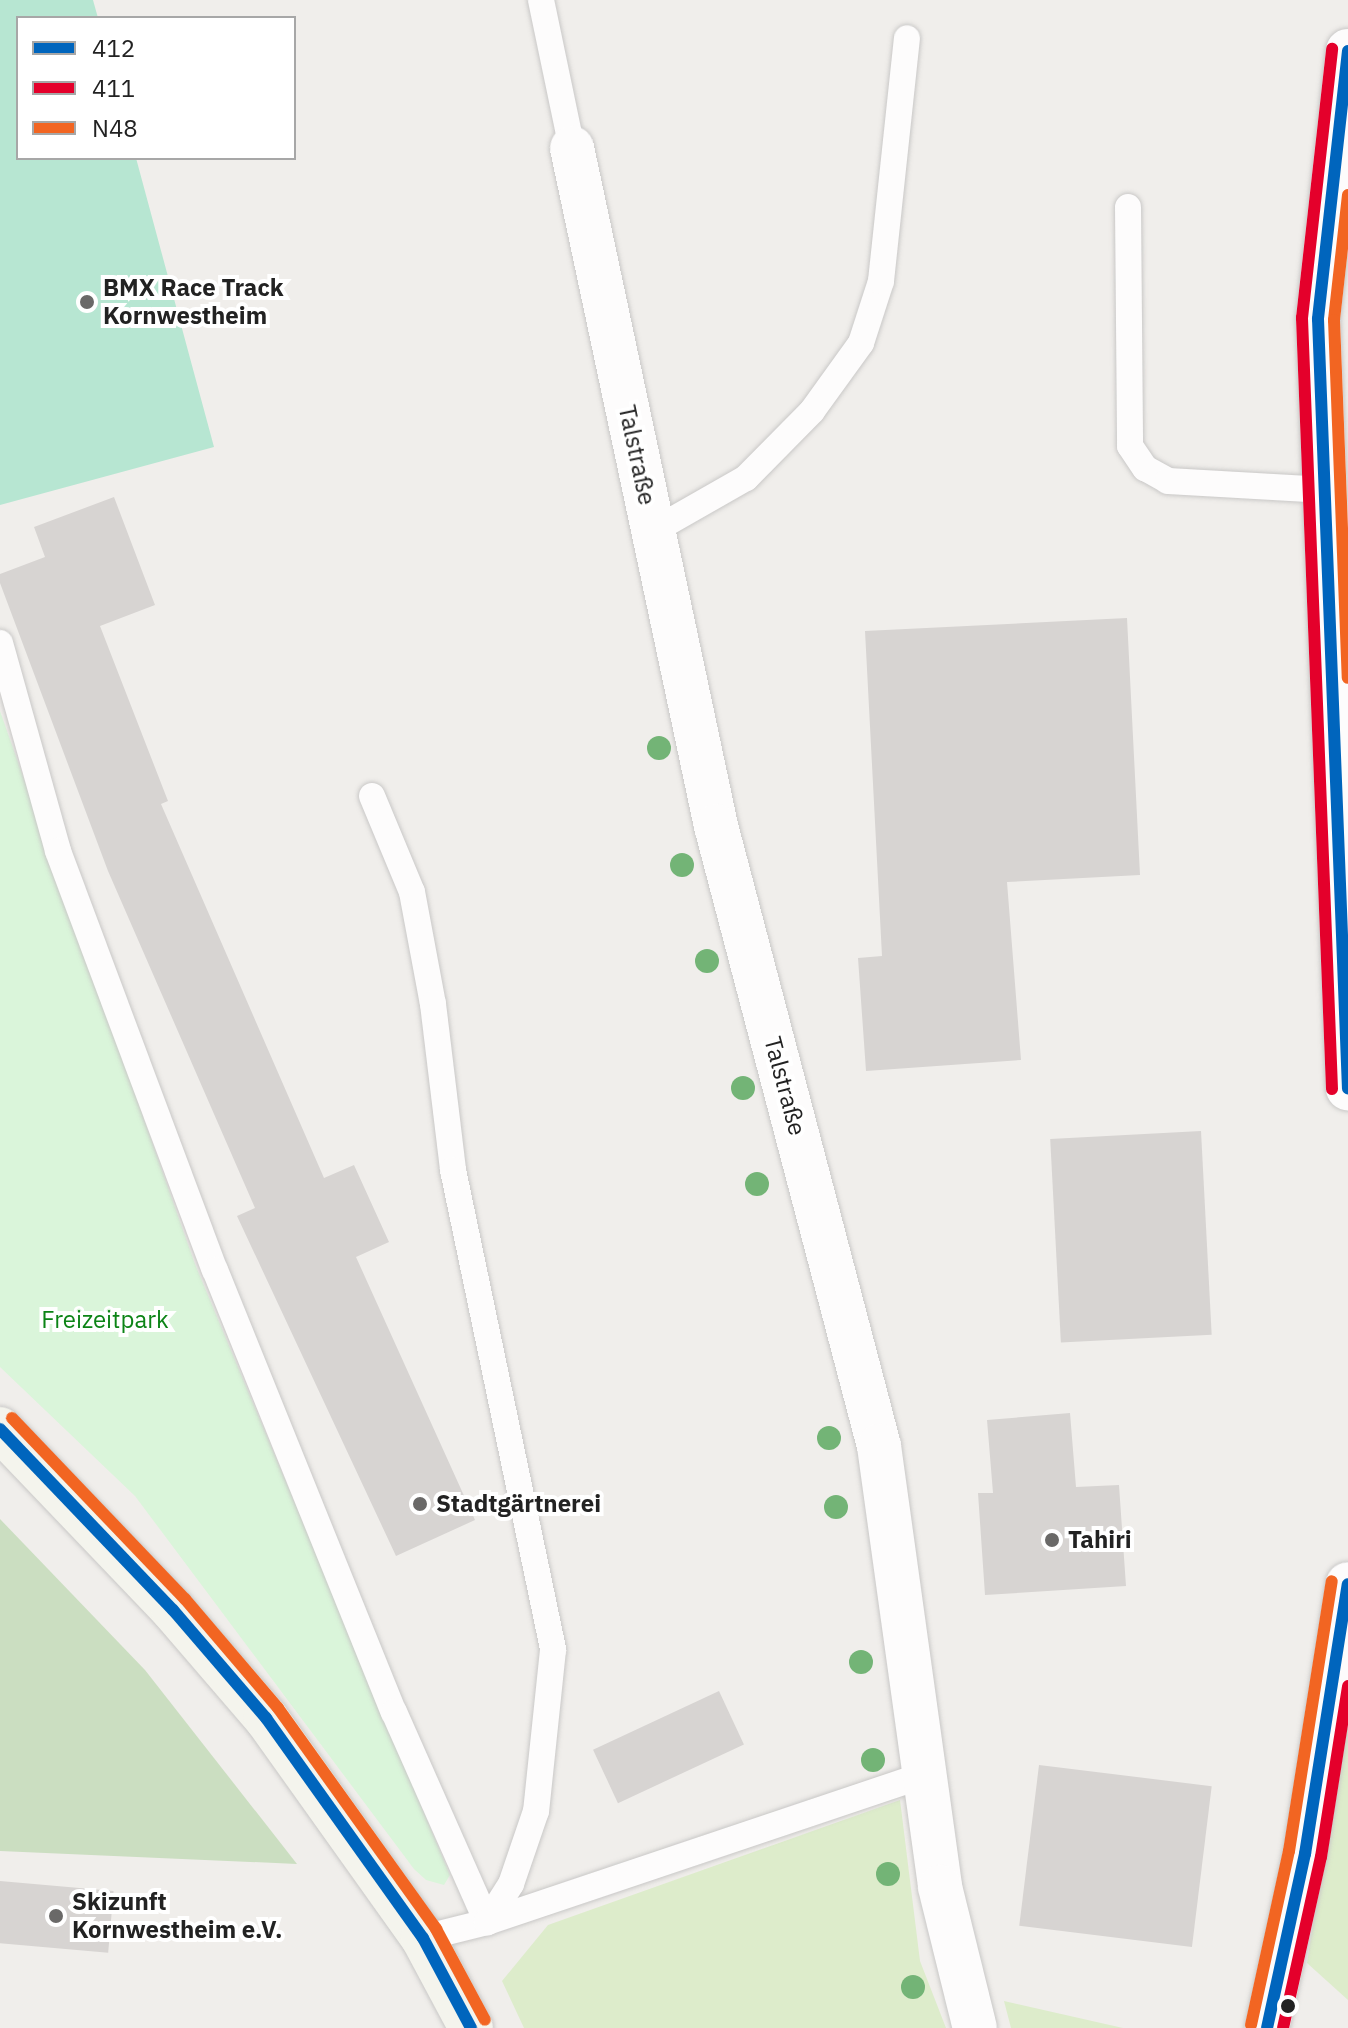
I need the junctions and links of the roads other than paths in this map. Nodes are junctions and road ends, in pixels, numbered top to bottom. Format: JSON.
{"nodes":[{"id":1,"x":541,"y":0,"type":"edge"},
{"id":2,"x":907,"y":38,"type":"dead end"},
{"id":3,"x":1348,"y":51,"type":"edge"},
{"id":4,"x":572,"y":148,"type":"joint"},
{"id":5,"x":1128,"y":207,"type":"dead end"},
{"id":6,"x":1326,"y":490,"type":"junction"},
{"id":7,"x":653,"y":531,"type":"junction"},
{"id":8,"x":0,"y":643,"type":"edge"},
{"id":9,"x":372,"y":796,"type":"dead end"},
{"id":10,"x":1348,"y":1088,"type":"edge"},
{"id":11,"x":0,"y":1429,"type":"edge"},
{"id":12,"x":1348,"y":1584,"type":"edge"},
{"id":13,"x":924,"y":1775,"type":"junction"},
{"id":14,"x":487,"y":1922,"type":"junction"},
{"id":15,"x":423,"y":1938,"type":"junction"},
{"id":16,"x":471,"y":2028,"type":"edge"},
{"id":17,"x":975,"y":2028,"type":"edge"},
{"id":18,"x":1267,"y":2028,"type":"edge"}],
"edges":[{"from":1,"to":4,"type":"lane"},
{"from":2,"to":7,"type":"lane"},
{"from":3,"to":6,"type":"street"},
{"from":4,"to":7,"type":"street","name":"Talstraße"},
{"from":5,"to":6,"type":"lane"},
{"from":6,"to":10,"type":"street"},
{"from":7,"to":13,"type":"street","name":"Talstraße"},
{"from":8,"to":14,"type":"lane"},
{"from":9,"to":14,"type":"lane"},
{"from":11,"to":15,"type":"main road"},
{"from":12,"to":18,"type":"street"},
{"from":13,"to":14,"type":"lane"},
{"from":13,"to":17,"type":"street","name":"Talstraße"},
{"from":14,"to":15,"type":"lane"},
{"from":15,"to":16,"type":"main road"}]}
